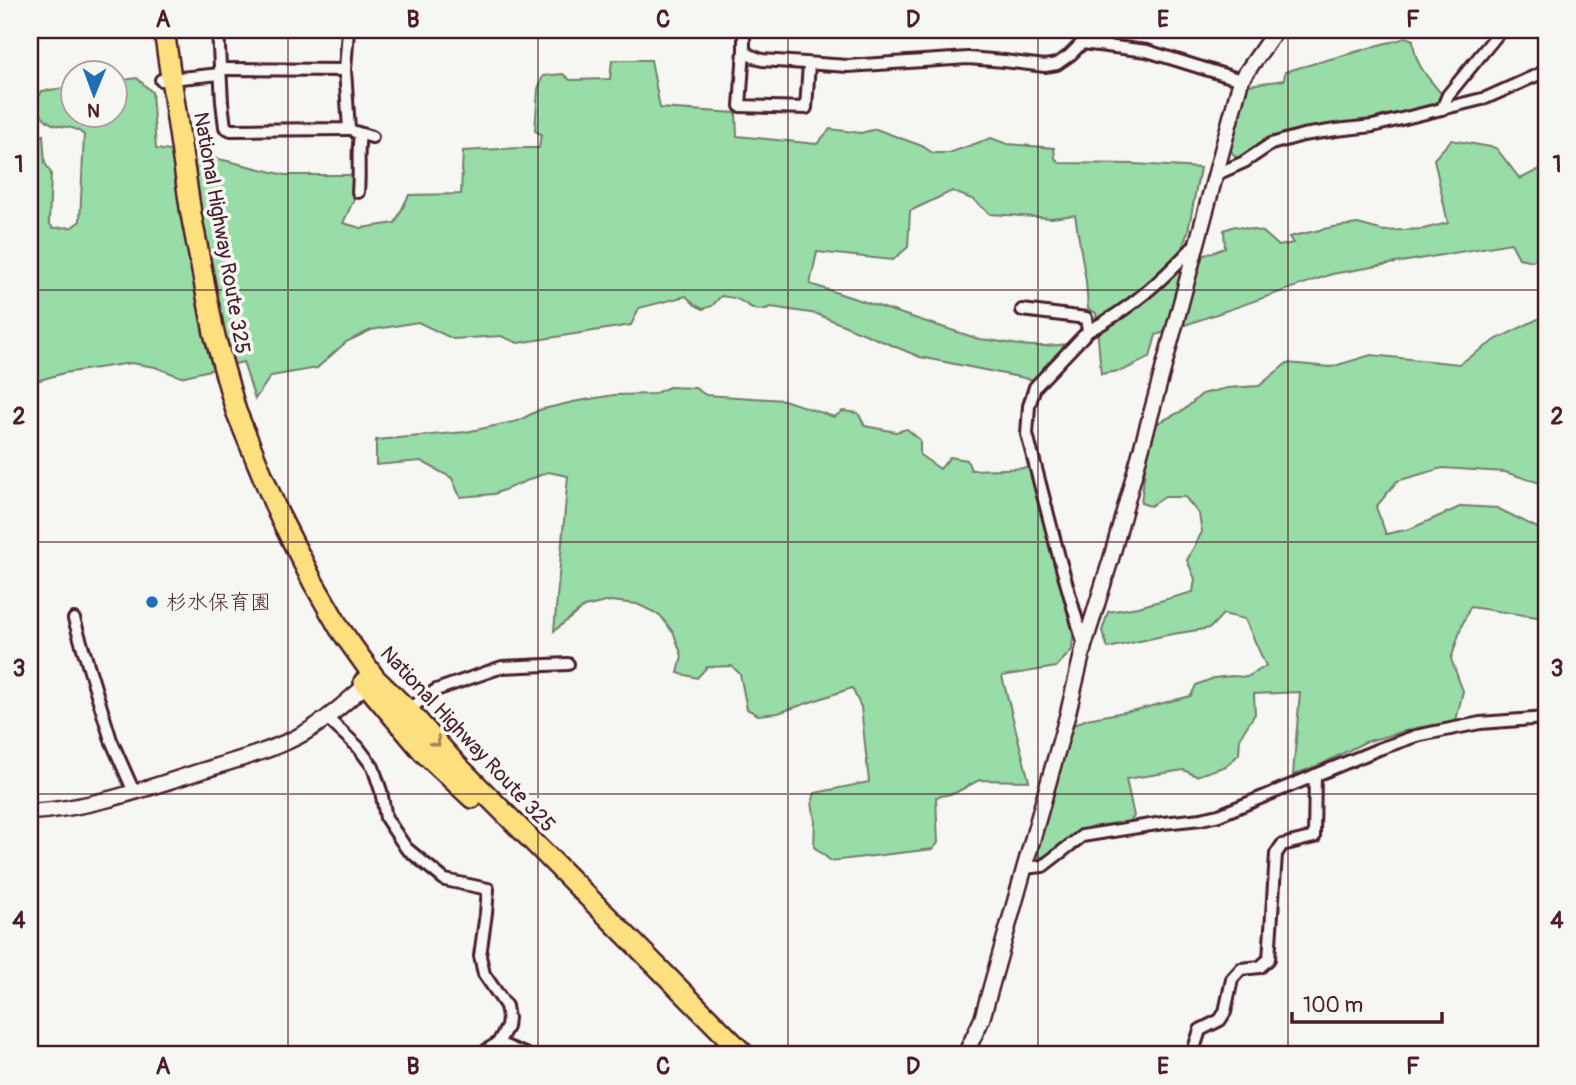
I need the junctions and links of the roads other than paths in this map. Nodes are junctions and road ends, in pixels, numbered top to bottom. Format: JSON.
{"nodes":[{"id":1,"x":153,"y":30,"type":"edge"},
{"id":2,"x":164,"y":30,"type":"edge"},
{"id":3,"x":218,"y":30,"type":"edge"},
{"id":4,"x":348,"y":30,"type":"edge"},
{"id":5,"x":744,"y":30,"type":"edge"},
{"id":6,"x":1276,"y":30,"type":"edge"},
{"id":7,"x":1501,"y":30,"type":"edge"},
{"id":8,"x":744,"y":50,"type":"junction"},
{"id":9,"x":809,"y":64,"type":"junction"},
{"id":10,"x":345,"y":70,"type":"junction"},
{"id":11,"x":1546,"y":71,"type":"edge"},
{"id":12,"x":220,"y":72,"type":"junction"},
{"id":13,"x":166,"y":80,"type":"junction"},
{"id":14,"x":1241,"y":80,"type":"junction"},
{"id":15,"x":1442,"y":109,"type":"junction"},
{"id":16,"x":354,"y":131,"type":"junction"},
{"id":17,"x":372,"y":137,"type":"dead end"},
{"id":18,"x":1215,"y":176,"type":"junction"},
{"id":19,"x":358,"y":192,"type":"dead end"},
{"id":20,"x":1197,"y":244,"type":"junction"},
{"id":21,"x":1022,"y":310,"type":"dead end"},
{"id":22,"x":1088,"y":331,"type":"junction"},
{"id":23,"x":74,"y":619,"type":"dead end"},
{"id":24,"x":1084,"y":646,"type":"junction"},
{"id":25,"x":568,"y":664,"type":"dead end"},
{"id":26,"x":370,"y":681,"type":"junction"},
{"id":27,"x":408,"y":710,"type":"junction"},
{"id":28,"x":327,"y":718,"type":"junction"},
{"id":29,"x":1546,"y":718,"type":"edge"},
{"id":30,"x":1315,"y":775,"type":"junction"},
{"id":31,"x":134,"y":792,"type":"junction"},
{"id":32,"x":30,"y":812,"type":"edge"},
{"id":33,"x":1024,"y":868,"type":"junction"},
{"id":34,"x":498,"y":1043,"type":"junction"},
{"id":35,"x":966,"y":1053,"type":"edge"},
{"id":36,"x":482,"y":1055,"type":"edge"},
{"id":37,"x":527,"y":1055,"type":"edge"},
{"id":38,"x":727,"y":1055,"type":"edge"},
{"id":39,"x":745,"y":1055,"type":"edge"},
{"id":40,"x":988,"y":1055,"type":"edge"},
{"id":41,"x":1192,"y":1055,"type":"edge"}],
"edges":[{"from":1,"to":13,"type":"highway","name":"National Highway Route 325"},
{"from":2,"to":13,"type":"highway","name":"National Highway Route 325"},
{"from":3,"to":12,"type":"street"},
{"from":4,"to":10,"type":"street"},
{"from":5,"to":8,"type":"street"},
{"from":6,"to":14,"type":"street"},
{"from":7,"to":15,"type":"street"},
{"from":8,"to":9,"type":"street"},
{"from":8,"to":9,"type":"street"},
{"from":9,"to":14,"type":"street"},
{"from":10,"to":12,"type":"street"},
{"from":10,"to":16,"type":"street"},
{"from":11,"to":15,"type":"street"},
{"from":12,"to":13,"type":"street"},
{"from":12,"to":16,"type":"street"},
{"from":13,"to":26,"type":"highway","name":"National Highway Route 325"},
{"from":14,"to":18,"type":"street"},
{"from":15,"to":18,"type":"street"},
{"from":16,"to":17,"type":"street"},
{"from":16,"to":19,"type":"street"},
{"from":18,"to":20,"type":"street"},
{"from":20,"to":22,"type":"street"},
{"from":20,"to":24,"type":"street"},
{"from":21,"to":22,"type":"street"},
{"from":22,"to":24,"type":"street"},
{"from":23,"to":31,"type":"street"},
{"from":24,"to":33,"type":"street"},
{"from":25,"to":27,"type":"street"},
{"from":26,"to":27,"type":"highway","name":"National Highway Route 325"},
{"from":26,"to":28,"type":"street"},
{"from":26,"to":38,"type":"highway","name":"National Highway Route 325"},
{"from":27,"to":39,"type":"highway","name":"National Highway Route 325","one_way":true},
{"from":28,"to":31,"type":"street"},
{"from":28,"to":34,"type":"street"},
{"from":29,"to":30,"type":"street"},
{"from":30,"to":33,"type":"street"},
{"from":30,"to":41,"type":"street"},
{"from":31,"to":32,"type":"street"},
{"from":33,"to":35,"type":"street"},
{"from":34,"to":36,"type":"street"},
{"from":34,"to":37,"type":"street"},
{"from":35,"to":40,"type":"street"}]}
